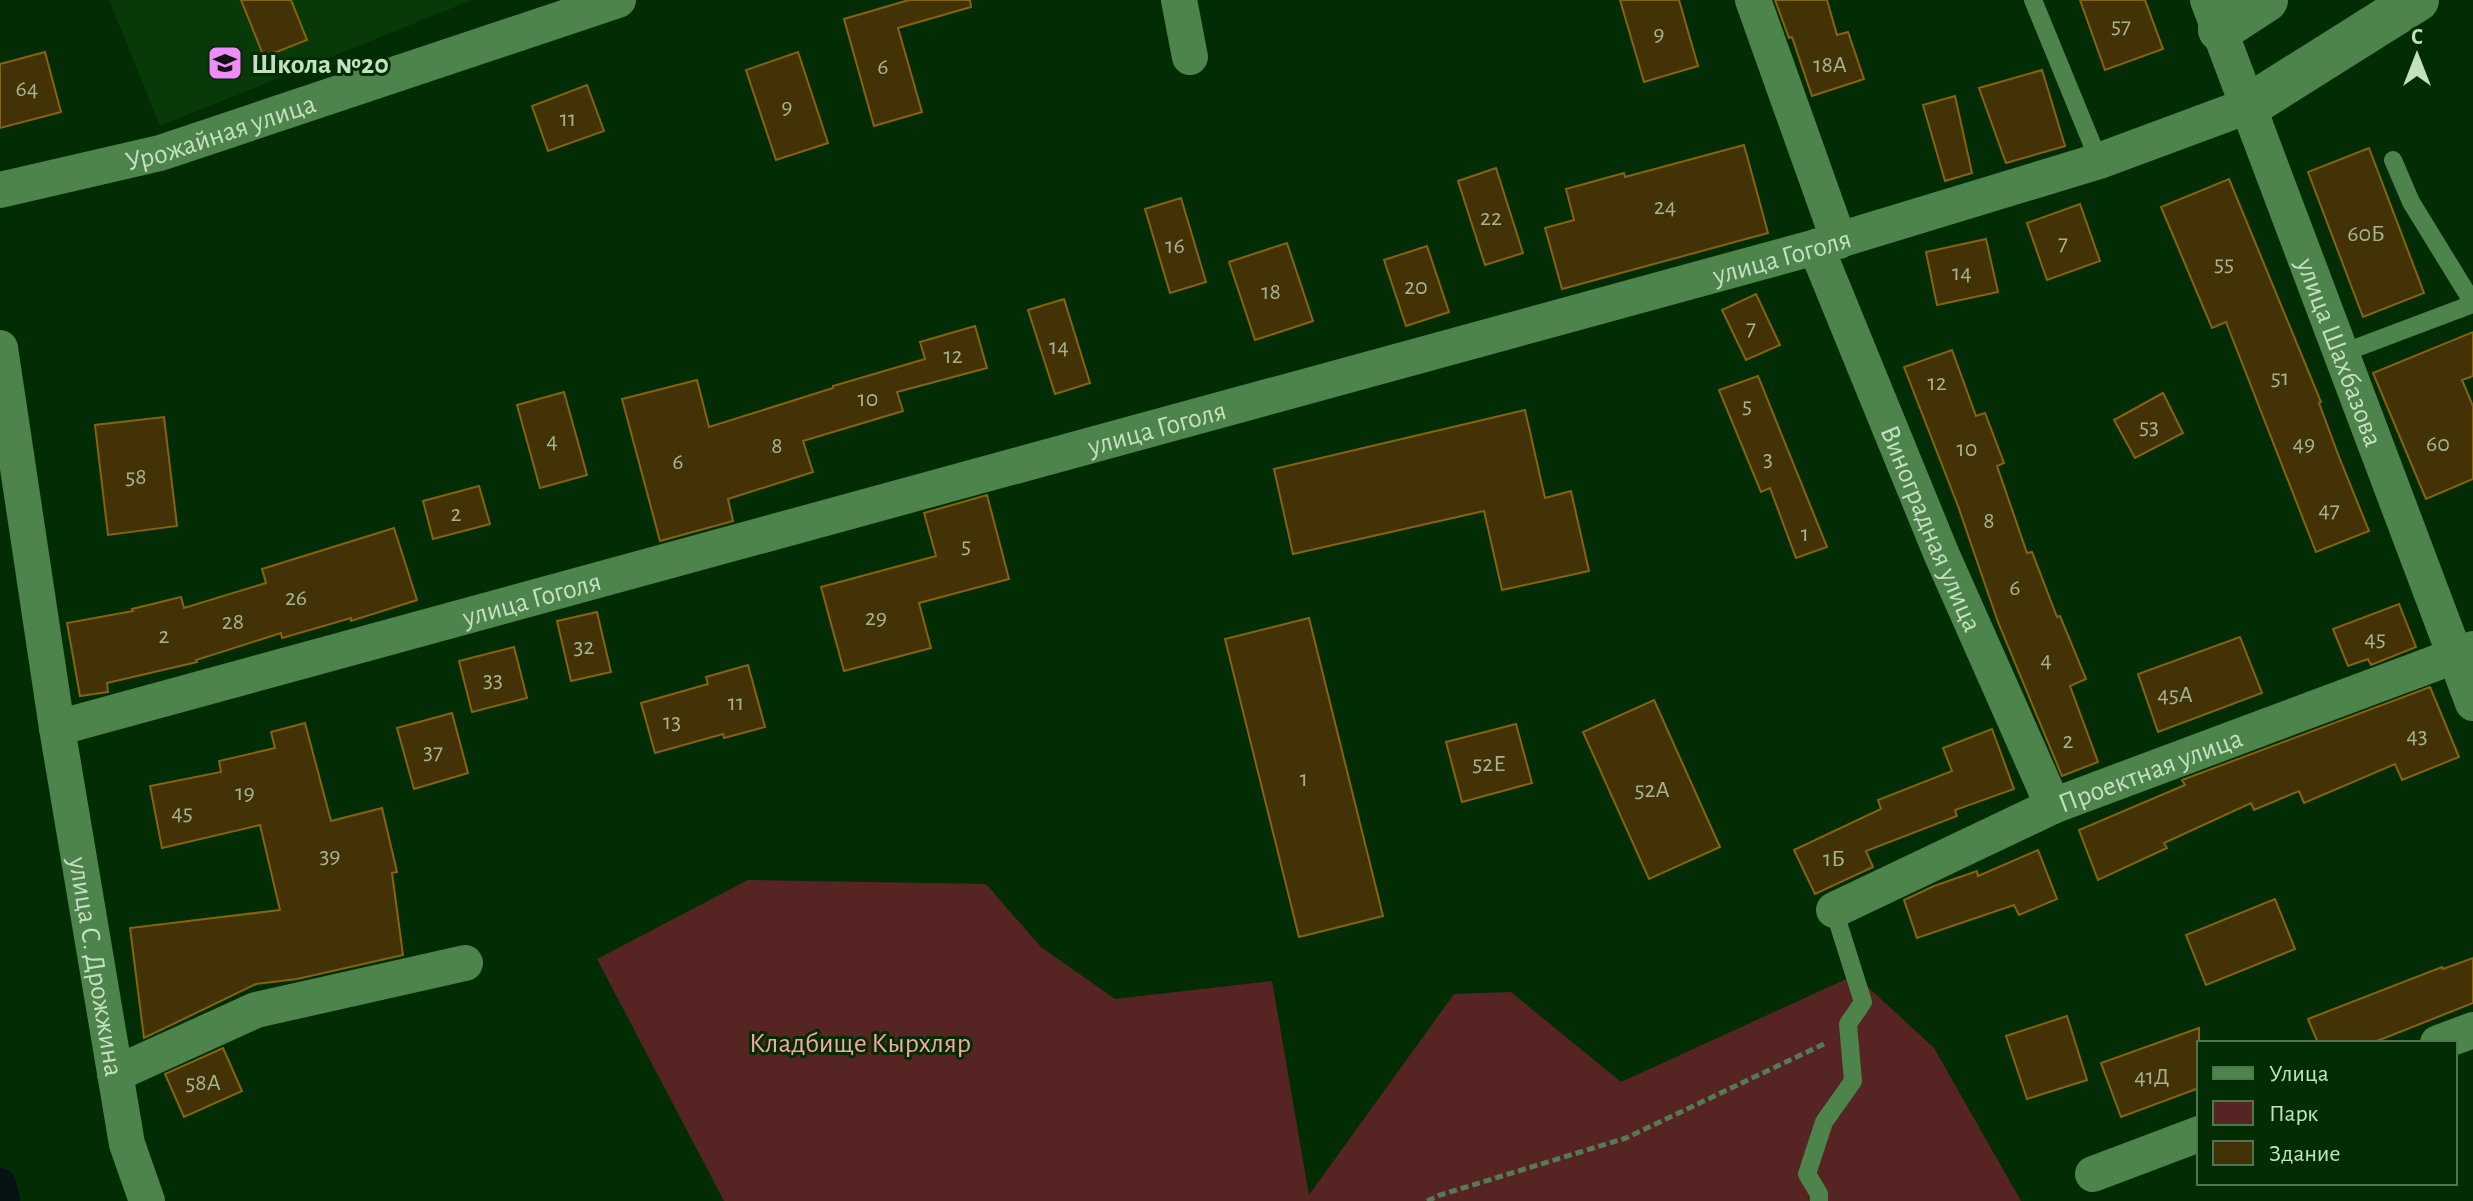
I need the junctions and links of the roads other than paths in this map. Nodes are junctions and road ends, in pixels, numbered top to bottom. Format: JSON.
{"nodes":[{"id":1,"x":618,"y":0,"type":"edge"},
{"id":2,"x":1179,"y":0,"type":"edge"},
{"id":3,"x":1753,"y":0,"type":"edge"},
{"id":4,"x":2033,"y":0,"type":"edge"},
{"id":5,"x":2266,"y":0,"type":"edge"},
{"id":6,"x":2417,"y":0,"type":"edge"},
{"id":7,"x":2214,"y":15,"type":"edge"},
{"id":8,"x":1190,"y":57,"type":"dead end"},
{"id":9,"x":2250,"y":105,"type":"junction"},
{"id":10,"x":2393,"y":160,"type":"dead end"},
{"id":11,"x":2099,"y":161,"type":"junction"},
{"id":12,"x":0,"y":190,"type":"edge"},
{"id":13,"x":1828,"y":244,"type":"junction"},
{"id":14,"x":2473,"y":304,"type":"edge"},
{"id":15,"x":0,"y":348,"type":"edge"},
{"id":16,"x":2340,"y":354,"type":"junction"},
{"id":17,"x":2464,"y":653,"type":"edge"},
{"id":18,"x":2473,"y":703,"type":"edge"},
{"id":19,"x":57,"y":728,"type":"junction"},
{"id":20,"x":2053,"y":806,"type":"junction"},
{"id":21,"x":1834,"y":910,"type":"joint"},
{"id":22,"x":465,"y":963,"type":"dead end"},
{"id":23,"x":2473,"y":1030,"type":"edge"},
{"id":24,"x":2443,"y":1041,"type":"edge"},
{"id":25,"x":115,"y":1074,"type":"junction"},
{"id":26,"x":2197,"y":1135,"type":"edge"},
{"id":27,"x":2093,"y":1174,"type":"dead end"},
{"id":28,"x":147,"y":1201,"type":"edge"},
{"id":29,"x":1819,"y":1201,"type":"edge"}],
"edges":[{"from":1,"to":12,"type":"street","name":"Урожайная улица"},
{"from":2,"to":8,"type":"street"},
{"from":3,"to":13,"type":"street","name":"Виноградная улица"},
{"from":4,"to":11,"type":"lane"},
{"from":5,"to":7,"type":"street"},
{"from":6,"to":9,"type":"street"},
{"from":7,"to":9,"type":"street","name":"улица Шахбазова"},
{"from":9,"to":11,"type":"street","name":"улица Гоголя"},
{"from":9,"to":16,"type":"street","name":"улица Шахбазова"},
{"from":10,"to":14,"type":"lane"},
{"from":11,"to":13,"type":"street","name":"улица Гоголя"},
{"from":13,"to":19,"type":"street","name":"улица Гоголя"},
{"from":13,"to":20,"type":"street","name":"Виноградная улица"},
{"from":14,"to":16,"type":"lane"},
{"from":15,"to":19,"type":"street","name":"улица С. Дрожжина"},
{"from":16,"to":17,"type":"street","name":"улица Шахбазова"},
{"from":17,"to":18,"type":"street","name":"улица Шахбазова"},
{"from":17,"to":20,"type":"street","name":"Проектная улица"},
{"from":19,"to":25,"type":"street","name":"улица С. Дрожжина"},
{"from":20,"to":21,"type":"street","name":"Проектная улица"},
{"from":21,"to":29,"type":"lane"},
{"from":22,"to":25,"type":"street"},
{"from":23,"to":24,"type":"street"},
{"from":25,"to":28,"type":"street","name":"улица С. Дрожжина"},
{"from":26,"to":27,"type":"street"}]}
